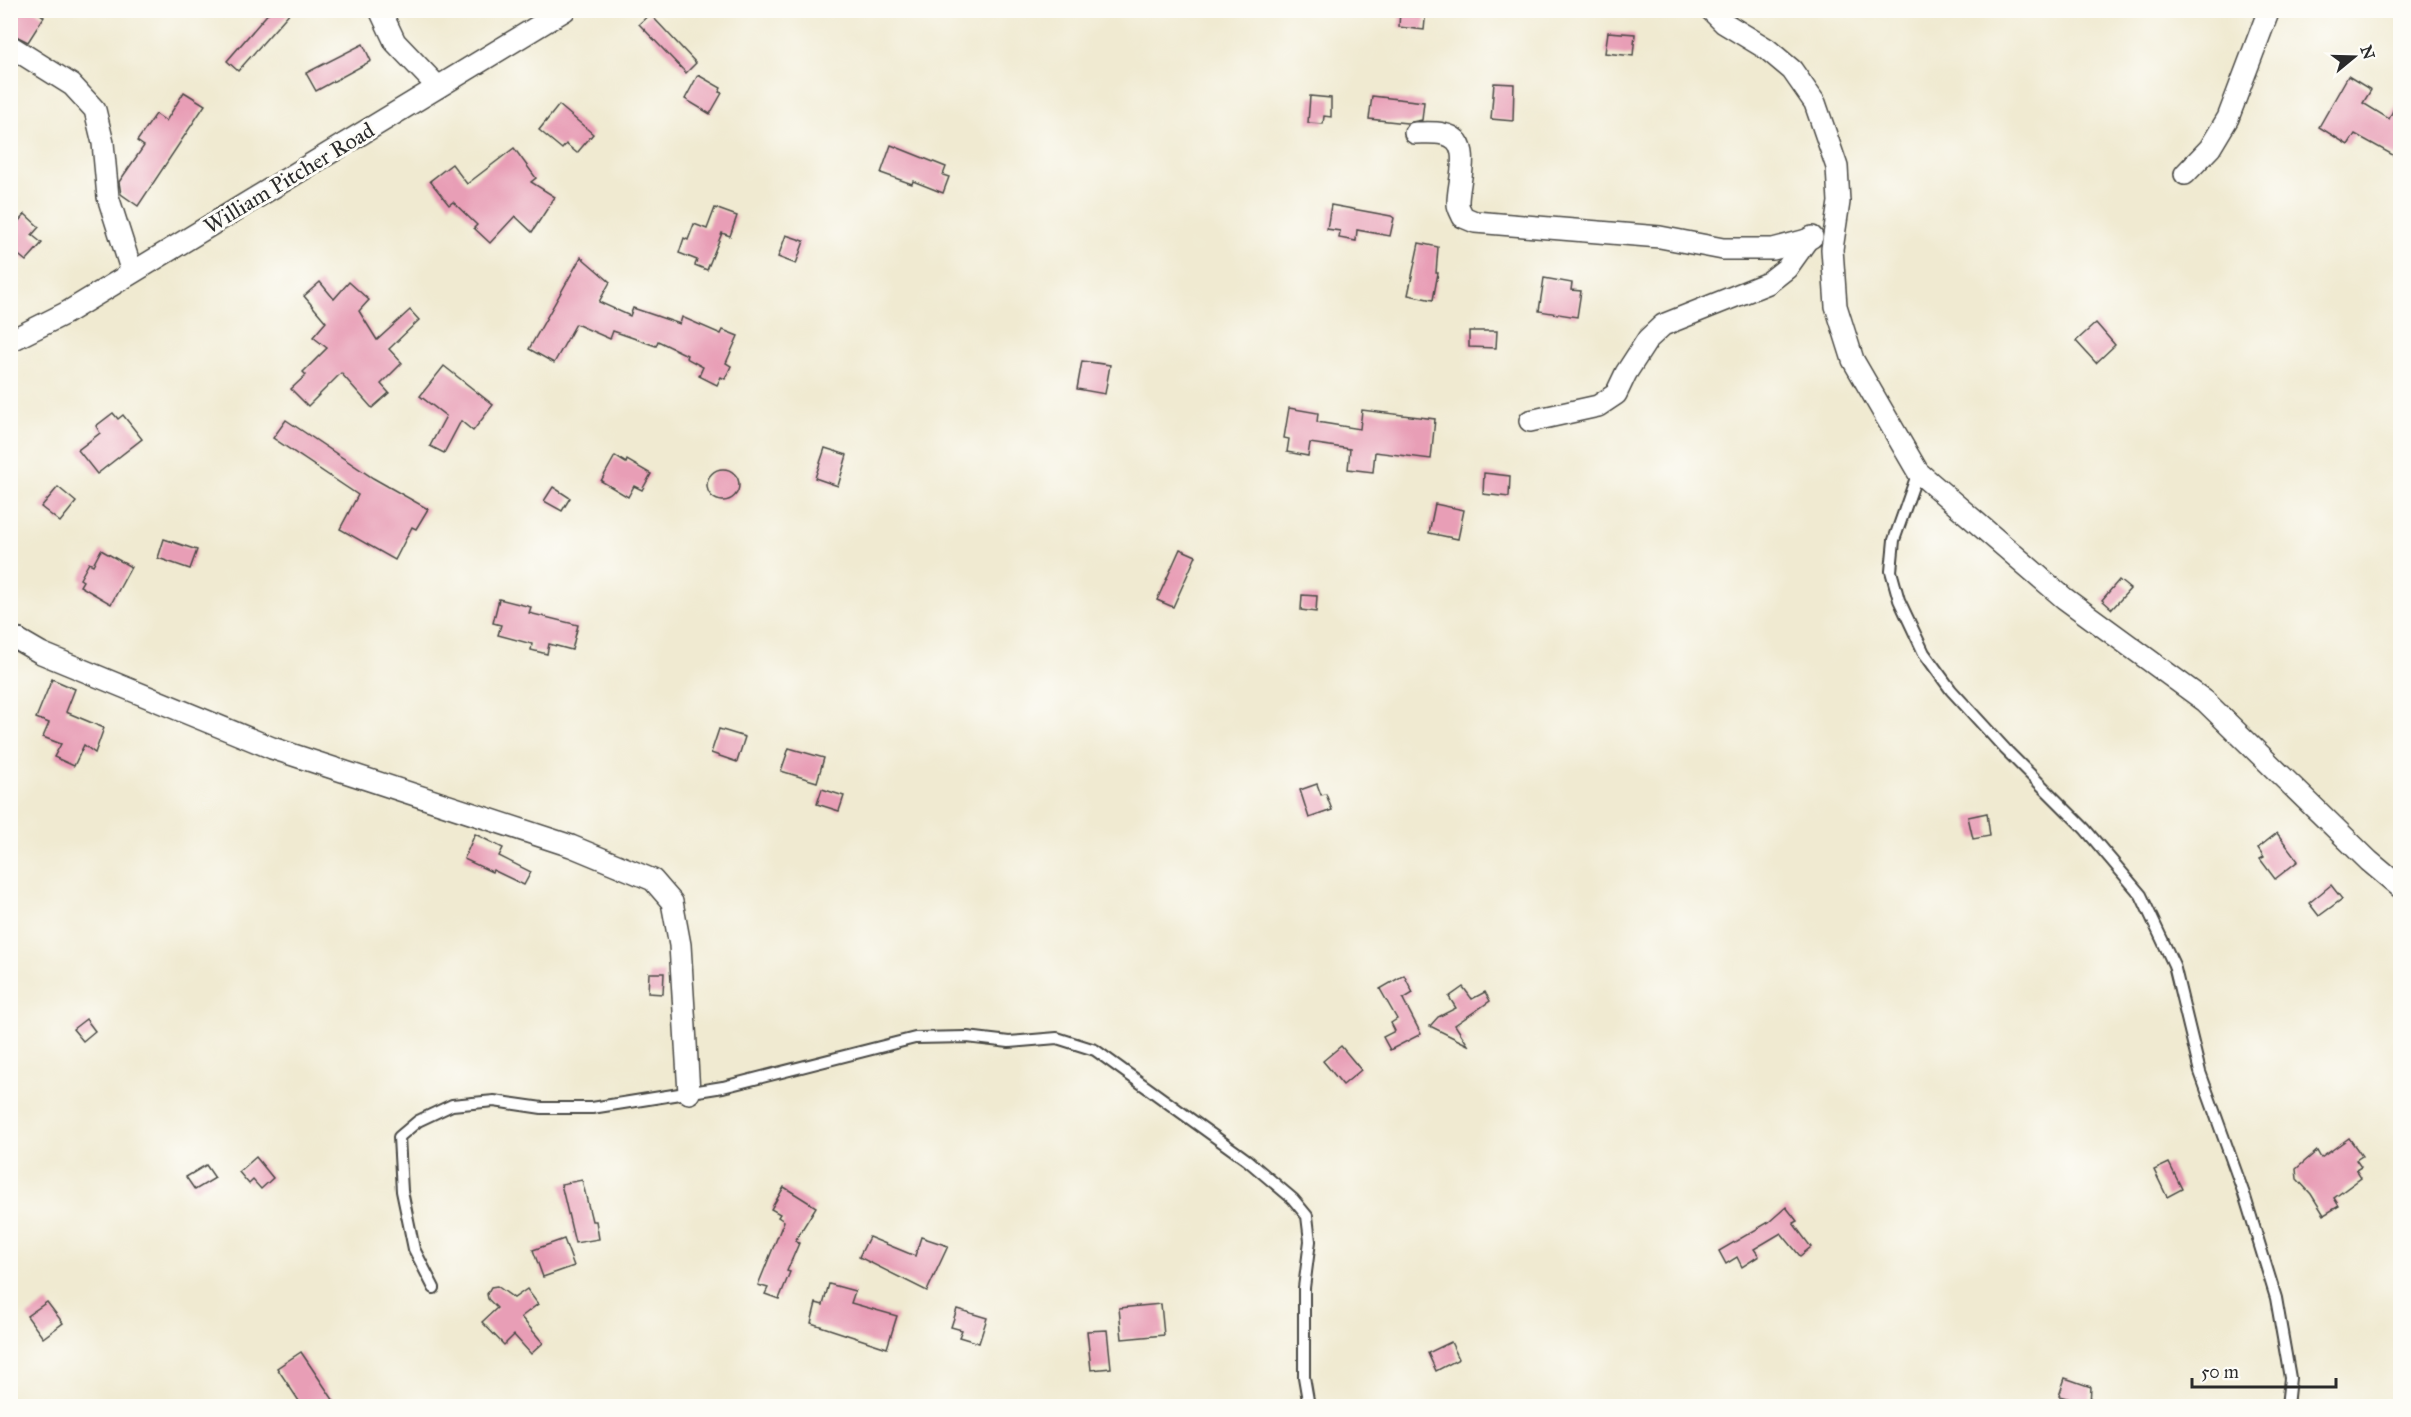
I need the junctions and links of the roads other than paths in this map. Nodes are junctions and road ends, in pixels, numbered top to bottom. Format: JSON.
{"nodes":[{"id":1,"x":380,"y":10,"type":"edge"},
{"id":2,"x":565,"y":10,"type":"edge"},
{"id":3,"x":1711,"y":10,"type":"edge"},
{"id":4,"x":2269,"y":10,"type":"edge"},
{"id":5,"x":535,"y":19,"type":"edge"},
{"id":6,"x":10,"y":46,"type":"edge"},
{"id":7,"x":438,"y":87,"type":"junction"},
{"id":8,"x":1415,"y":133,"type":"dead end"},
{"id":9,"x":2185,"y":174,"type":"dead end"},
{"id":10,"x":1836,"y":223,"type":"junction"},
{"id":11,"x":1807,"y":240,"type":"junction"},
{"id":12,"x":132,"y":272,"type":"junction"},
{"id":13,"x":10,"y":341,"type":"edge"},
{"id":14,"x":1530,"y":421,"type":"dead end"},
{"id":15,"x":1918,"y":472,"type":"junction"},
{"id":16,"x":10,"y":635,"type":"edge"},
{"id":17,"x":2400,"y":887,"type":"edge"},
{"id":18,"x":689,"y":1093,"type":"junction"},
{"id":19,"x":434,"y":1287,"type":"dead end"},
{"id":20,"x":1309,"y":1407,"type":"edge"},
{"id":21,"x":2288,"y":1407,"type":"edge"}],
"edges":[{"from":1,"to":7,"type":"street"},
{"from":2,"to":5,"type":"street","name":"William Pitcher Road"},
{"from":3,"to":10,"type":"street"},
{"from":4,"to":9,"type":"street"},
{"from":5,"to":7,"type":"street","name":"William Pitcher Road"},
{"from":6,"to":12,"type":"street"},
{"from":7,"to":12,"type":"street","name":"William Pitcher Road"},
{"from":8,"to":11,"type":"street"},
{"from":10,"to":11,"type":"street"},
{"from":10,"to":15,"type":"street"},
{"from":11,"to":14,"type":"street"},
{"from":12,"to":13,"type":"street","name":"William Pitcher Road"},
{"from":15,"to":17,"type":"street"},
{"from":15,"to":21,"type":"lane"},
{"from":16,"to":18,"type":"street"},
{"from":18,"to":19,"type":"lane"},
{"from":18,"to":20,"type":"lane"}]}
